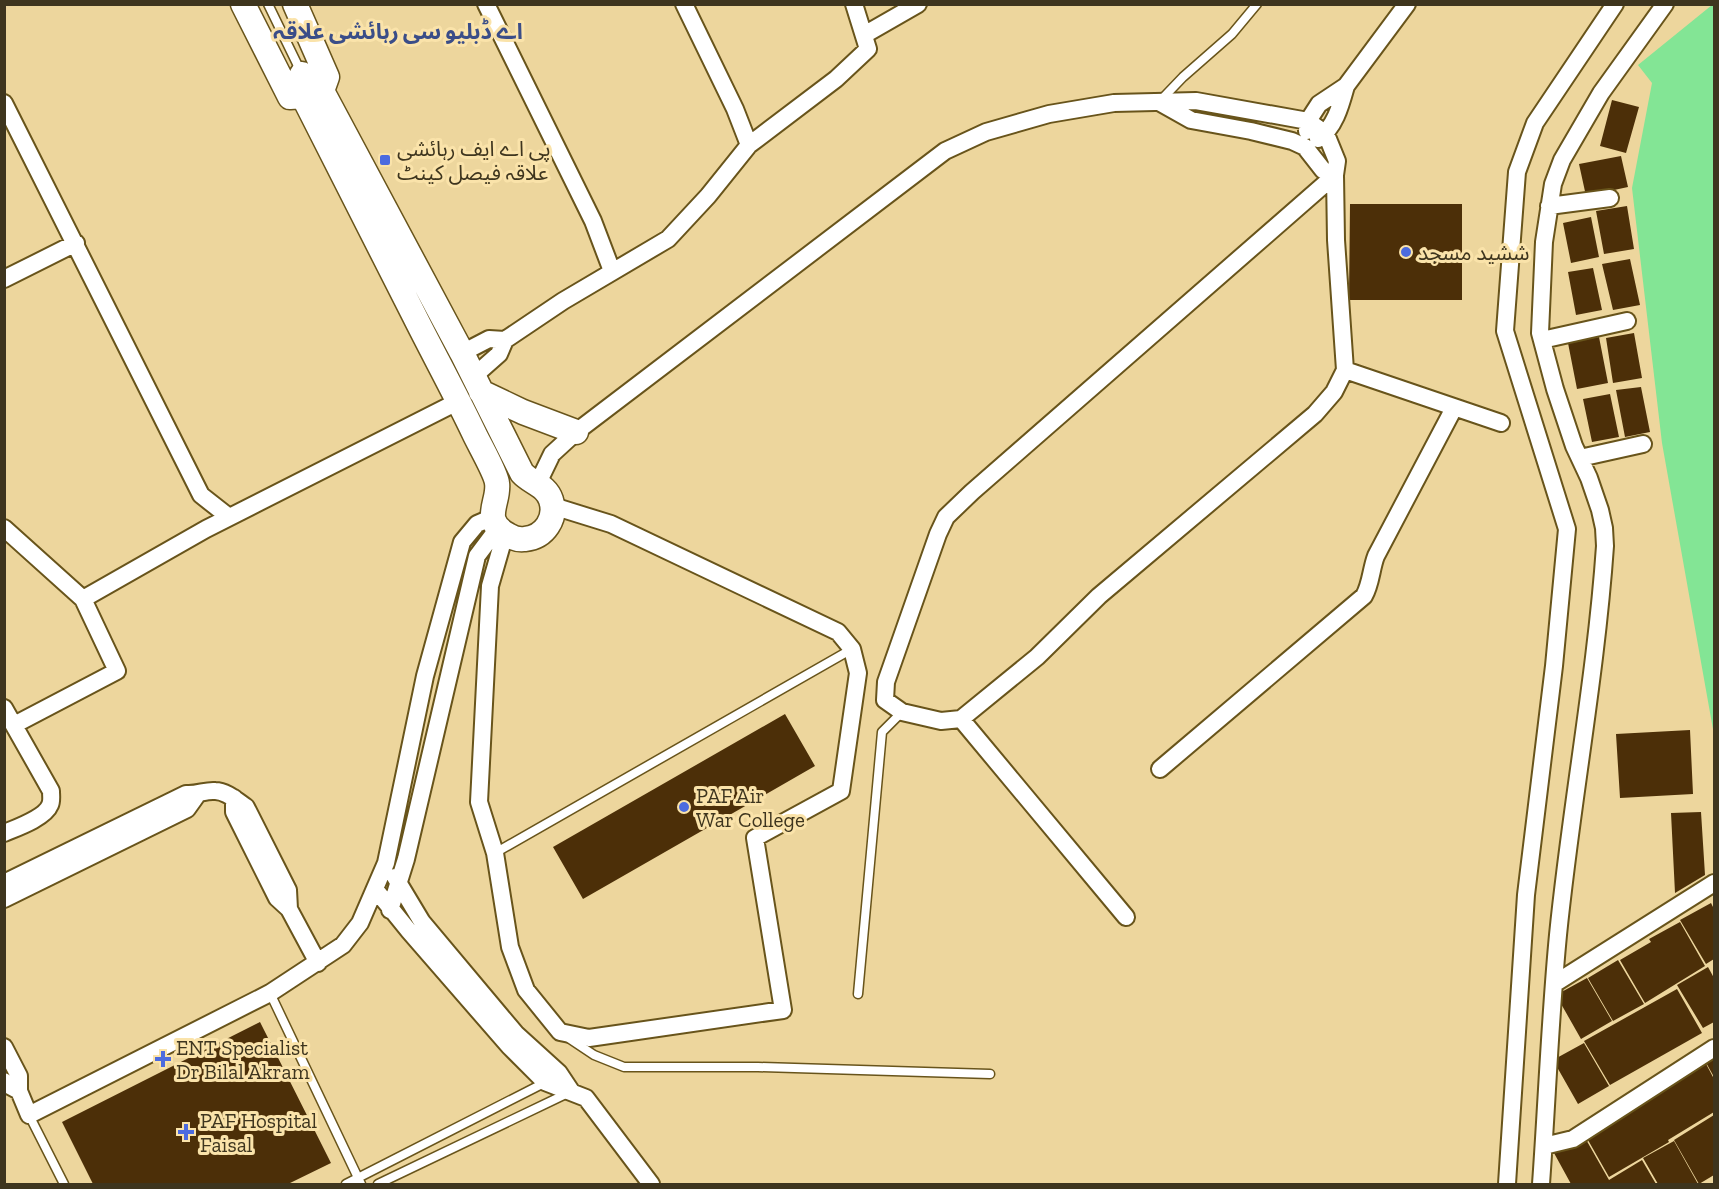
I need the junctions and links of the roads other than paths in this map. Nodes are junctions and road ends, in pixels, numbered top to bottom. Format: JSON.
{"nodes":[{"id":1,"x":243,"y":4,"type":"edge"},
{"id":2,"x":268,"y":4,"type":"edge"},
{"id":3,"x":295,"y":4,"type":"edge"},
{"id":4,"x":486,"y":4,"type":"edge"},
{"id":5,"x":684,"y":4,"type":"edge"},
{"id":6,"x":854,"y":4,"type":"edge"},
{"id":7,"x":918,"y":4,"type":"edge"},
{"id":8,"x":1257,"y":4,"type":"edge"},
{"id":9,"x":1407,"y":4,"type":"edge"},
{"id":10,"x":1615,"y":4,"type":"edge"},
{"id":11,"x":1665,"y":4,"type":"edge"},
{"id":12,"x":864,"y":35,"type":"junction"},
{"id":13,"x":1347,"y":86,"type":"junction"},
{"id":14,"x":309,"y":87,"type":"junction"},
{"id":15,"x":1159,"y":102,"type":"junction"},
{"id":16,"x":4,"y":103,"type":"edge"},
{"id":17,"x":1308,"y":121,"type":"junction"},
{"id":18,"x":1326,"y":134,"type":"junction"},
{"id":19,"x":749,"y":145,"type":"junction"},
{"id":20,"x":1305,"y":147,"type":"junction"},
{"id":21,"x":1335,"y":175,"type":"junction"},
{"id":22,"x":1610,"y":198,"type":"dead end"},
{"id":23,"x":1549,"y":206,"type":"junction"},
{"id":24,"x":76,"y":243,"type":"junction"},
{"id":25,"x":612,"y":271,"type":"junction"},
{"id":26,"x":4,"y":279,"type":"edge"},
{"id":27,"x":420,"y":302,"type":"junction"},
{"id":28,"x":1627,"y":321,"type":"dead end"},
{"id":29,"x":505,"y":340,"type":"junction"},
{"id":30,"x":1542,"y":340,"type":"junction"},
{"id":31,"x":462,"y":353,"type":"junction"},
{"id":32,"x":1345,"y":370,"type":"junction"},
{"id":33,"x":471,"y":390,"type":"junction"},
{"id":34,"x":1454,"y":408,"type":"junction"},
{"id":35,"x":1501,"y":423,"type":"dead end"},
{"id":36,"x":576,"y":432,"type":"junction"},
{"id":37,"x":1643,"y":444,"type":"dead end"},
{"id":38,"x":1580,"y":458,"type":"junction"},
{"id":39,"x":538,"y":483,"type":"junction"},
{"id":40,"x":553,"y":506,"type":"junction"},
{"id":41,"x":229,"y":517,"type":"junction"},
{"id":42,"x":499,"y":526,"type":"junction"},
{"id":43,"x":4,"y":528,"type":"edge"},
{"id":44,"x":83,"y":599,"type":"junction"},
{"id":45,"x":852,"y":650,"type":"junction"},
{"id":46,"x":4,"y":708,"type":"edge"},
{"id":47,"x":902,"y":712,"type":"junction"},
{"id":48,"x":961,"y":719,"type":"junction"},
{"id":49,"x":14,"y":725,"type":"junction"},
{"id":50,"x":1160,"y":770,"type":"dead end"},
{"id":51,"x":197,"y":795,"type":"junction"},
{"id":52,"x":4,"y":833,"type":"edge"},
{"id":53,"x":495,"y":853,"type":"junction"},
{"id":54,"x":386,"y":863,"type":"junction"},
{"id":55,"x":4,"y":883,"type":"edge"},
{"id":56,"x":1714,"y":883,"type":"edge"},
{"id":57,"x":399,"y":884,"type":"junction"},
{"id":58,"x":375,"y":889,"type":"junction"},
{"id":59,"x":4,"y":899,"type":"edge"},
{"id":60,"x":390,"y":910,"type":"junction"},
{"id":61,"x":1126,"y":917,"type":"dead end"},
{"id":62,"x":318,"y":963,"type":"junction"},
{"id":63,"x":1554,"y":984,"type":"junction"},
{"id":64,"x":270,"y":993,"type":"junction"},
{"id":65,"x":858,"y":994,"type":"dead end"},
{"id":66,"x":560,"y":1032,"type":"junction"},
{"id":67,"x":4,"y":1047,"type":"edge"},
{"id":68,"x":1714,"y":1048,"type":"edge"},
{"id":69,"x":990,"y":1074,"type":"dead end"},
{"id":70,"x":552,"y":1077,"type":"junction"},
{"id":71,"x":4,"y":1081,"type":"edge"},
{"id":72,"x":19,"y":1091,"type":"junction"},
{"id":73,"x":571,"y":1091,"type":"junction"},
{"id":74,"x":29,"y":1115,"type":"junction"},
{"id":75,"x":1544,"y":1146,"type":"junction"},
{"id":76,"x":360,"y":1181,"type":"edge"},
{"id":77,"x":64,"y":1185,"type":"edge"},
{"id":78,"x":346,"y":1185,"type":"edge"},
{"id":79,"x":378,"y":1185,"type":"edge"},
{"id":80,"x":651,"y":1185,"type":"edge"},
{"id":81,"x":1507,"y":1185,"type":"edge"},
{"id":82,"x":1542,"y":1185,"type":"edge"}],
"edges":[{"from":1,"to":14,"type":"street"},
{"from":2,"to":14,"type":"lane"},
{"from":3,"to":14,"type":"street"},
{"from":4,"to":25,"type":"street"},
{"from":5,"to":19,"type":"street"},
{"from":6,"to":12,"type":"street"},
{"from":7,"to":12,"type":"street"},
{"from":8,"to":15,"type":"lane"},
{"from":9,"to":13,"type":"street"},
{"from":10,"to":81,"type":"street"},
{"from":11,"to":23,"type":"street"},
{"from":12,"to":19,"type":"street"},
{"from":13,"to":17,"type":"street"},
{"from":13,"to":18,"type":"street"},
{"from":14,"to":27,"type":"street"},
{"from":15,"to":17,"type":"street"},
{"from":15,"to":20,"type":"street"},
{"from":15,"to":36,"type":"street"},
{"from":16,"to":24,"type":"street"},
{"from":17,"to":18,"type":"street"},
{"from":17,"to":20,"type":"street"},
{"from":18,"to":20,"type":"street"},
{"from":18,"to":21,"type":"street"},
{"from":19,"to":25,"type":"street"},
{"from":20,"to":21,"type":"street"},
{"from":21,"to":32,"type":"street"},
{"from":21,"to":47,"type":"street"},
{"from":22,"to":23,"type":"street"},
{"from":23,"to":30,"type":"street"},
{"from":24,"to":26,"type":"street"},
{"from":24,"to":41,"type":"street"},
{"from":25,"to":29,"type":"street"},
{"from":27,"to":31,"type":"street"},
{"from":27,"to":33,"type":"street"},
{"from":28,"to":30,"type":"street"},
{"from":29,"to":31,"type":"street"},
{"from":29,"to":33,"type":"street"},
{"from":30,"to":38,"type":"street"},
{"from":31,"to":33,"type":"street"},
{"from":32,"to":34,"type":"street"},
{"from":32,"to":48,"type":"street"},
{"from":33,"to":36,"type":"street"},
{"from":33,"to":39,"type":"street"},
{"from":33,"to":41,"type":"street"},
{"from":33,"to":42,"type":"street"},
{"from":34,"to":35,"type":"street"},
{"from":34,"to":50,"type":"street"},
{"from":36,"to":39,"type":"street"},
{"from":37,"to":38,"type":"street"},
{"from":38,"to":63,"type":"street"},
{"from":39,"to":40,"type":"street"},
{"from":40,"to":42,"type":"street"},
{"from":40,"to":45,"type":"street"},
{"from":41,"to":44,"type":"street"},
{"from":42,"to":53,"type":"street"},
{"from":42,"to":54,"type":"street"},
{"from":42,"to":57,"type":"street"},
{"from":43,"to":44,"type":"street"},
{"from":44,"to":49,"type":"street"},
{"from":45,"to":53,"type":"lane"},
{"from":45,"to":66,"type":"street"},
{"from":46,"to":49,"type":"street"},
{"from":47,"to":48,"type":"street"},
{"from":47,"to":65,"type":"lane"},
{"from":48,"to":61,"type":"street"},
{"from":49,"to":52,"type":"street"},
{"from":51,"to":55,"type":"street"},
{"from":51,"to":59,"type":"street"},
{"from":51,"to":62,"type":"street"},
{"from":53,"to":66,"type":"street"},
{"from":54,"to":57,"type":"street"},
{"from":54,"to":58,"type":"street"},
{"from":56,"to":63,"type":"street"},
{"from":57,"to":60,"type":"street"},
{"from":57,"to":70,"type":"street"},
{"from":58,"to":60,"type":"street"},
{"from":58,"to":62,"type":"street"},
{"from":60,"to":70,"type":"street"},
{"from":62,"to":64,"type":"street"},
{"from":63,"to":75,"type":"street"},
{"from":64,"to":74,"type":"street"},
{"from":64,"to":76,"type":"lane"},
{"from":66,"to":69,"type":"lane"},
{"from":67,"to":72,"type":"street"},
{"from":68,"to":75,"type":"street"},
{"from":70,"to":73,"type":"street"},
{"from":70,"to":76,"type":"lane"},
{"from":71,"to":72,"type":"street"},
{"from":72,"to":74,"type":"street"},
{"from":73,"to":79,"type":"lane"},
{"from":73,"to":80,"type":"street"},
{"from":74,"to":77,"type":"lane"},
{"from":75,"to":82,"type":"street"},
{"from":76,"to":78,"type":"lane"}]}
